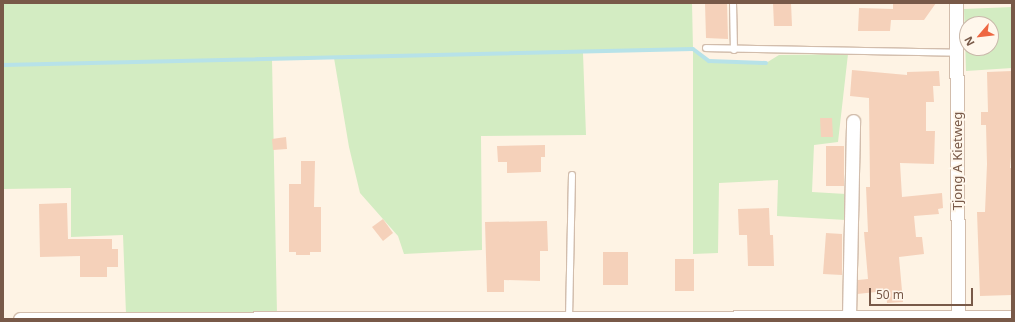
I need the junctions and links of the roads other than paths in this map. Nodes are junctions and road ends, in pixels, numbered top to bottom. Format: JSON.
{"nodes":[{"id":1,"x":733,"y":3,"type":"edge"},
{"id":2,"x":956,"y":3,"type":"edge"},
{"id":3,"x":706,"y":48,"type":"dead end"},
{"id":4,"x":734,"y":50,"type":"junction"},
{"id":5,"x":956,"y":52,"type":"junction"},
{"id":6,"x":852,"y":121,"type":"dead end"},
{"id":7,"x":572,"y":175,"type":"dead end"},
{"id":8,"x":849,"y":317,"type":"junction"},
{"id":9,"x":1012,"y":317,"type":"edge"},
{"id":10,"x":569,"y":318,"type":"edge"},
{"id":11,"x":958,"y":318,"type":"edge"},
{"id":12,"x":20,"y":319,"type":"edge"}],
"edges":[{"from":1,"to":4,"type":"lane"},
{"from":2,"to":5,"type":"street","name":"Tjong A Kietweg"},
{"from":3,"to":4,"type":"lane"},
{"from":4,"to":5,"type":"lane"},
{"from":5,"to":11,"type":"street","name":"Tjong A Kietweg"},
{"from":6,"to":8,"type":"street"},
{"from":7,"to":10,"type":"lane"},
{"from":8,"to":10,"type":"street"},
{"from":8,"to":11,"type":"street"},
{"from":9,"to":11,"type":"street"},
{"from":10,"to":12,"type":"street"}]}
